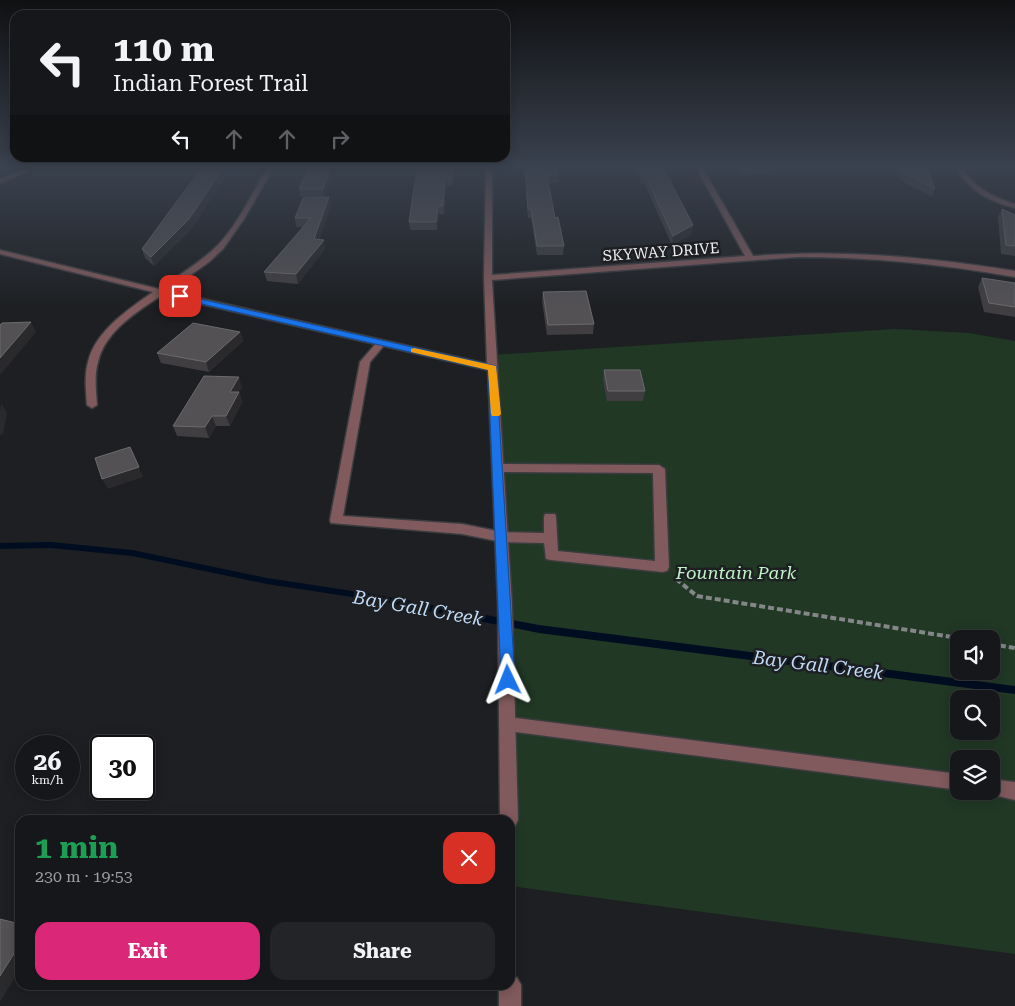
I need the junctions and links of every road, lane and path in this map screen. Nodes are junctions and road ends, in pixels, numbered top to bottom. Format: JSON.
{"nodes":[{"id":1,"x":241,"y":214,"type":"edge"},
{"id":2,"x":489,"y":214,"type":"edge"},
{"id":3,"x":725,"y":214,"type":"edge"},
{"id":4,"x":0,"y":252,"type":"edge"},
{"id":5,"x":751,"y":260,"type":"junction"},
{"id":6,"x":1015,"y":274,"type":"edge"},
{"id":7,"x":488,"y":278,"type":"junction"},
{"id":8,"x":162,"y":292,"type":"junction"},
{"id":9,"x":381,"y":343,"type":"junction"},
{"id":10,"x":492,"y":368,"type":"junction"},
{"id":11,"x":92,"y":405,"type":"dead end"},
{"id":12,"x":498,"y":468,"type":"junction"},
{"id":13,"x":550,"y":517,"type":"dead end"},
{"id":14,"x":502,"y":537,"type":"junction"},
{"id":15,"x":551,"y":538,"type":"junction"},
{"id":16,"x":662,"y":568,"type":"junction"},
{"id":17,"x":950,"y":637,"type":"edge"},
{"id":18,"x":1000,"y":646,"type":"edge"},
{"id":19,"x":1015,"y":648,"type":"edge"},
{"id":20,"x":508,"y":724,"type":"junction"},
{"id":21,"x":950,"y":781,"type":"edge"},
{"id":22,"x":1000,"y":788,"type":"edge"},
{"id":23,"x":1015,"y":791,"type":"edge"},
{"id":24,"x":509,"y":815,"type":"edge"},
{"id":25,"x":510,"y":990,"type":"edge"},
{"id":26,"x":510,"y":1006,"type":"edge"}],
"edges":[{"from":1,"to":8,"type":"street"},
{"from":2,"to":7,"type":"street"},
{"from":3,"to":5,"type":"street"},
{"from":4,"to":8,"type":"street"},
{"from":5,"to":6,"type":"street","name":"SKYWAY DRIVE"},
{"from":5,"to":7,"type":"street","name":"SKYWAY DRIVE"},
{"from":7,"to":10,"type":"street"},
{"from":8,"to":9,"type":"street"},
{"from":8,"to":11,"type":"street"},
{"from":9,"to":10,"type":"street"},
{"from":9,"to":14,"type":"street"},
{"from":10,"to":12,"type":"street"},
{"from":12,"to":14,"type":"street"},
{"from":12,"to":16,"type":"street"},
{"from":13,"to":15,"type":"street"},
{"from":14,"to":15,"type":"street"},
{"from":14,"to":20,"type":"street"},
{"from":15,"to":16,"type":"street"},
{"from":16,"to":17,"type":"path"},
{"from":18,"to":19,"type":"path"},
{"from":20,"to":21,"type":"street"},
{"from":20,"to":24,"type":"street"},
{"from":22,"to":23,"type":"street"},
{"from":25,"to":26,"type":"street"}]}
